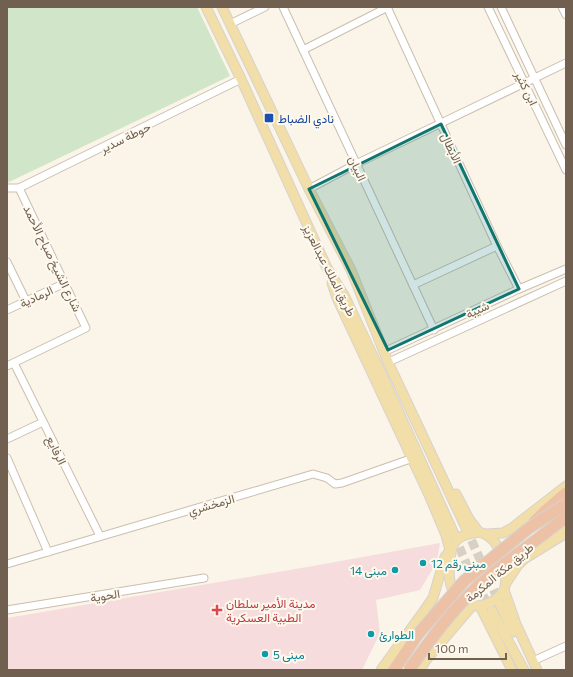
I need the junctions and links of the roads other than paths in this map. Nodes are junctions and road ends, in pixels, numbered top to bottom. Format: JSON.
{"nodes":[{"id":1,"x":206,"y":7,"type":"edge"},
{"id":2,"x":222,"y":7,"type":"edge"},
{"id":3,"x":265,"y":7,"type":"edge"},
{"id":4,"x":283,"y":7,"type":"edge"},
{"id":5,"x":388,"y":7,"type":"edge"},
{"id":6,"x":488,"y":7,"type":"edge"},
{"id":7,"x":501,"y":7,"type":"edge"},
{"id":8,"x":562,"y":7,"type":"edge"},
{"id":9,"x":566,"y":15,"type":"edge"},
{"id":10,"x":230,"y":24,"type":"junction"},
{"id":11,"x":303,"y":50,"type":"junction"},
{"id":12,"x":566,"y":63,"type":"edge"},
{"id":13,"x":535,"y":78,"type":"junction"},
{"id":14,"x":241,"y":79,"type":"junction"},
{"id":15,"x":524,"y":83,"type":"junction"},
{"id":16,"x":441,"y":124,"type":"junction"},
{"id":17,"x":564,"y":135,"type":"edge"},
{"id":18,"x":552,"y":141,"type":"junction"},
{"id":19,"x":566,"y":145,"type":"edge"},
{"id":20,"x":356,"y":164,"type":"junction"},
{"id":21,"x":566,"y":170,"type":"edge"},
{"id":22,"x":7,"y":188,"type":"edge"},
{"id":23,"x":19,"y":188,"type":"junction"},
{"id":24,"x":309,"y":189,"type":"junction"},
{"id":25,"x":497,"y":246,"type":"junction"},
{"id":26,"x":7,"y":262,"type":"edge"},
{"id":27,"x":327,"y":268,"type":"junction"},
{"id":28,"x":566,"y":269,"type":"edge"},
{"id":29,"x":351,"y":270,"type":"junction"},
{"id":30,"x":566,"y":281,"type":"edge"},
{"id":31,"x":65,"y":283,"type":"junction"},
{"id":32,"x":413,"y":285,"type":"junction"},
{"id":33,"x":519,"y":289,"type":"junction"},
{"id":34,"x":26,"y":301,"type":"junction"},
{"id":35,"x":7,"y":310,"type":"edge"},
{"id":36,"x":434,"y":330,"type":"junction"},
{"id":37,"x":388,"y":350,"type":"junction"},
{"id":38,"x":393,"y":360,"type":"junction"},
{"id":39,"x":14,"y":363,"type":"junction"},
{"id":40,"x":7,"y":366,"type":"edge"},
{"id":41,"x":43,"y":422,"type":"junction"},
{"id":42,"x":7,"y":439,"type":"edge"},
{"id":43,"x":7,"y":458,"type":"edge"},
{"id":44,"x":413,"y":458,"type":"junction"},
{"id":45,"x":566,"y":486,"type":"edge"},
{"id":46,"x":566,"y":493,"type":"edge"},
{"id":47,"x":566,"y":504,"type":"edge"},
{"id":48,"x":566,"y":517,"type":"edge"},
{"id":49,"x":566,"y":525,"type":"edge"},
{"id":50,"x":466,"y":528,"type":"tunnel mouth"},
{"id":51,"x":529,"y":528,"type":"junction"},
{"id":52,"x":483,"y":533,"type":"junction"},
{"id":53,"x":566,"y":533,"type":"edge"},
{"id":54,"x":454,"y":534,"type":"tunnel mouth"},
{"id":55,"x":100,"y":536,"type":"junction"},
{"id":56,"x":532,"y":543,"type":"junction"},
{"id":57,"x":451,"y":550,"type":"junction"},
{"id":58,"x":48,"y":552,"type":"junction"},
{"id":59,"x":7,"y":564,"type":"edge"},
{"id":60,"x":204,"y":578,"type":"dead end"},
{"id":61,"x":505,"y":587,"type":"junction"},
{"id":62,"x":500,"y":604,"type":"tunnel mouth"},
{"id":63,"x":476,"y":606,"type":"junction"},
{"id":64,"x":7,"y":610,"type":"edge"},
{"id":65,"x":492,"y":611,"type":"tunnel mouth"},
{"id":66,"x":399,"y":644,"type":"junction"},
{"id":67,"x":438,"y":646,"type":"junction"},
{"id":68,"x":566,"y":646,"type":"edge"},
{"id":69,"x":532,"y":666,"type":"edge"},
{"id":70,"x":380,"y":670,"type":"edge"},
{"id":71,"x":394,"y":670,"type":"edge"},
{"id":72,"x":409,"y":670,"type":"edge"},
{"id":73,"x":420,"y":670,"type":"edge"},
{"id":74,"x":512,"y":670,"type":"edge"},
{"id":75,"x":524,"y":670,"type":"edge"},
{"id":76,"x":537,"y":670,"type":"edge"}],
"edges":[{"from":1,"to":14,"type":"main road","name":"طريق الملك عبدالعزيز"},
{"from":2,"to":10,"type":"main road","name":"طريق الملك عبدالعزيز"},
{"from":3,"to":10,"type":"street"},
{"from":4,"to":11,"type":"street","name":"البيان"},
{"from":5,"to":11,"type":"street"},
{"from":5,"to":16,"type":"street","name":"الأبطال"},
{"from":6,"to":15,"type":"street","name":"ابن كثير"},
{"from":7,"to":13,"type":"street","name":"ابن كثير"},
{"from":8,"to":9,"type":"street"},
{"from":10,"to":24,"type":"main road","name":"طريق الملك عبدالعزيز"},
{"from":11,"to":20,"type":"street","name":"البيان"},
{"from":12,"to":13,"type":"street"},
{"from":13,"to":15,"type":"street"},
{"from":13,"to":17,"type":"street","name":"ابن كثير"},
{"from":14,"to":23,"type":"street","name":"حوطة سدير"},
{"from":14,"to":27,"type":"main road","name":"طريق الملك عبدالعزيز"},
{"from":15,"to":16,"type":"street"},
{"from":15,"to":18,"type":"street","name":"ابن كثير"},
{"from":16,"to":20,"type":"street"},
{"from":16,"to":25,"type":"street","name":"الأبطال"},
{"from":17,"to":18,"type":"street"},
{"from":17,"to":19,"type":"street","name":"ابن كثير"},
{"from":18,"to":21,"type":"street","name":"ابن كثير"},
{"from":20,"to":24,"type":"street"},
{"from":20,"to":32,"type":"street","name":"البيان"},
{"from":22,"to":23,"type":"street","name":"حوطة سدير"},
{"from":23,"to":31,"type":"street","name":"شارع الشيخ صباح الأحمد"},
{"from":24,"to":29,"type":"main road","name":"طريق الملك عبدالعزيز"},
{"from":25,"to":32,"type":"street"},
{"from":25,"to":33,"type":"street","name":"الأبطال"},
{"from":26,"to":34,"type":"street"},
{"from":27,"to":44,"type":"main road"},
{"from":27,"to":54,"type":"main road","name":"طريق الملك عبدالعزيز"},
{"from":28,"to":33,"type":"street","name":"شيبة"},
{"from":29,"to":37,"type":"main road"},
{"from":29,"to":50,"type":"main road","name":"طريق الملك عبدالعزيز"},
{"from":30,"to":38,"type":"street","name":"شيبة"},
{"from":31,"to":34,"type":"street","name":"الرمادية"},
{"from":31,"to":39,"type":"street","name":"شارع الشيخ صباح الأحمد"},
{"from":32,"to":36,"type":"street","name":"البيان"},
{"from":33,"to":36,"type":"street","name":"شيبة"},
{"from":34,"to":35,"type":"street","name":"الرمادية"},
{"from":36,"to":37,"type":"street","name":"شيبة"},
{"from":37,"to":38,"type":"main road"},
{"from":38,"to":52,"type":"main road"},
{"from":39,"to":40,"type":"street"},
{"from":39,"to":41,"type":"street","name":"الرفايع"},
{"from":41,"to":42,"type":"street"},
{"from":41,"to":55,"type":"street","name":"الرفايع"},
{"from":43,"to":58,"type":"street"},
{"from":44,"to":55,"type":"street","name":"الزمخشري"},
{"from":44,"to":57,"type":"main road"},
{"from":45,"to":52,"type":"main road"},
{"from":46,"to":51,"type":"highway","bridge":true},
{"from":47,"to":51,"type":"highway","name":"طريق مكة المكرمة","bridge":true},
{"from":48,"to":56,"type":"highway","name":"طريق مكة المكرمة","bridge":true},
{"from":49,"to":56,"type":"main road","bridge":true},
{"from":51,"to":71,"type":"highway","name":"طريق مكة المكرمة","bridge":true},
{"from":52,"to":57,"type":"main road"},
{"from":52,"to":61,"type":"main road"},
{"from":53,"to":61,"type":"main road"},
{"from":55,"to":58,"type":"street","name":"الزمخشري"},
{"from":56,"to":72,"type":"highway","name":"طريق مكة المكرمة","bridge":true},
{"from":57,"to":63,"type":"main road"},
{"from":57,"to":66,"type":"main road"},
{"from":58,"to":59,"type":"street","name":"الزمخشري"},
{"from":60,"to":64,"type":"street","name":"الحوية"},
{"from":61,"to":63,"type":"main road"},
{"from":61,"to":69,"type":"main road"},
{"from":62,"to":69,"type":"main road"},
{"from":63,"to":67,"type":"main road"},
{"from":63,"to":74,"type":"main road"},
{"from":65,"to":75,"type":"main road"},
{"from":66,"to":67,"type":"main road"},
{"from":66,"to":70,"type":"main road"},
{"from":67,"to":73,"type":"main road"},
{"from":68,"to":69,"type":"street"},
{"from":69,"to":76,"type":"main road"}]}
